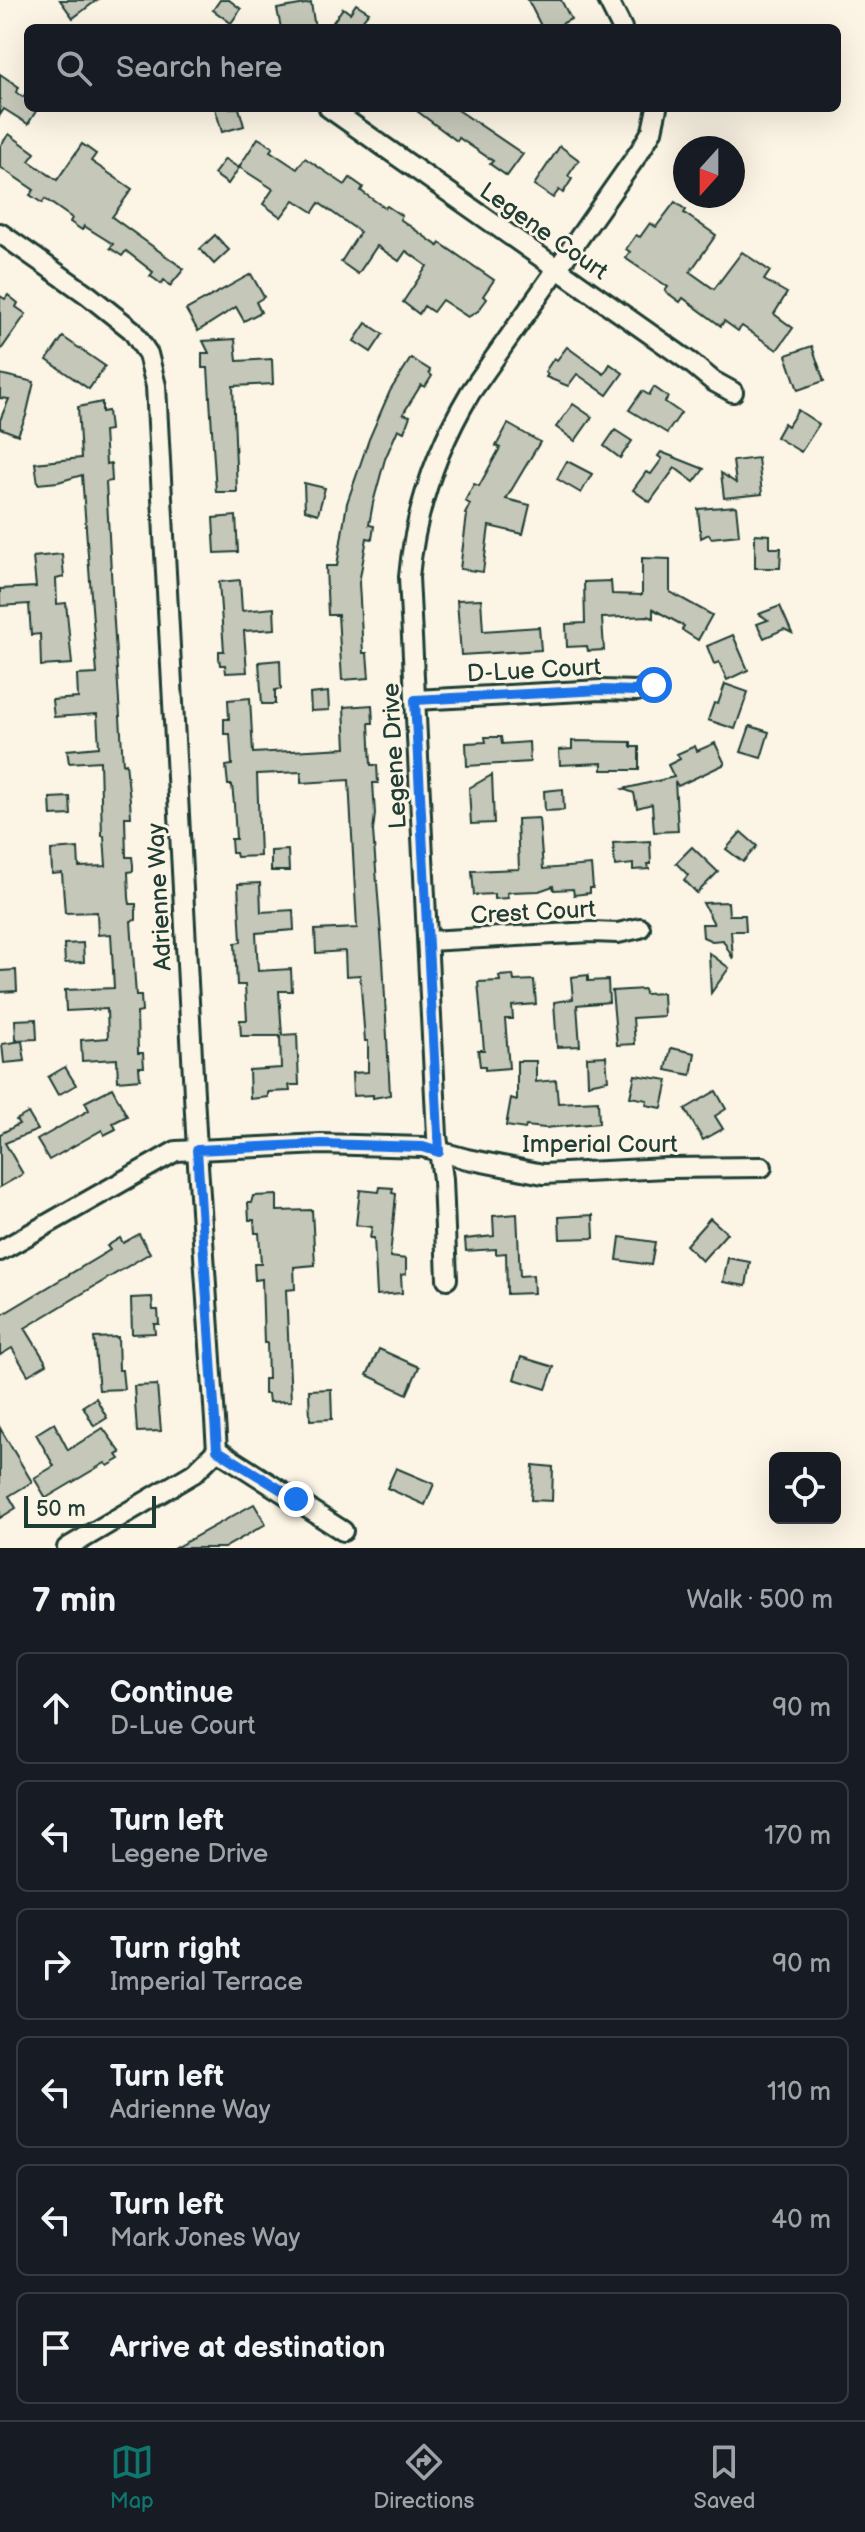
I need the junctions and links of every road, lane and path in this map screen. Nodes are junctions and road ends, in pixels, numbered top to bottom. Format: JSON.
{"nodes":[{"id":1,"x":608,"y":0,"type":"edge"},
{"id":2,"x":620,"y":24,"type":"edge"},
{"id":3,"x":335,"y":112,"type":"edge"},
{"id":4,"x":656,"y":112,"type":"edge"},
{"id":5,"x":0,"y":233,"type":"edge"},
{"id":6,"x":557,"y":270,"type":"junction"},
{"id":7,"x":733,"y":392,"type":"dead end"},
{"id":8,"x":654,"y":685,"type":"dead end"},
{"id":9,"x":415,"y":700,"type":"junction"},
{"id":10,"x":640,"y":928,"type":"dead end"},
{"id":11,"x":428,"y":941,"type":"junction"},
{"id":12,"x":197,"y":1150,"type":"junction"},
{"id":13,"x":439,"y":1152,"type":"junction"},
{"id":14,"x":762,"y":1167,"type":"dead end"},
{"id":15,"x":0,"y":1251,"type":"edge"},
{"id":16,"x":447,"y":1279,"type":"dead end"},
{"id":17,"x":217,"y":1450,"type":"junction"},
{"id":18,"x":343,"y":1531,"type":"dead end"},
{"id":19,"x":67,"y":1548,"type":"edge"}],
"edges":[{"from":1,"to":2,"type":"street"},
{"from":3,"to":6,"type":"street","name":"Legene Court"},
{"from":4,"to":6,"type":"street","name":"Legene Drive"},
{"from":5,"to":12,"type":"street","name":"Adrienne Way"},
{"from":6,"to":7,"type":"street","name":"Legene Court"},
{"from":6,"to":9,"type":"street","name":"Legene Drive"},
{"from":8,"to":9,"type":"street","name":"D-Lue Court"},
{"from":9,"to":11,"type":"street","name":"Legene Drive"},
{"from":10,"to":11,"type":"street","name":"Crest Court"},
{"from":11,"to":13,"type":"street","name":"Legene Drive"},
{"from":12,"to":13,"type":"street","name":"Imperial Court"},
{"from":12,"to":15,"type":"street","name":"Imperial Court"},
{"from":12,"to":17,"type":"street","name":"Adrienne Way"},
{"from":13,"to":14,"type":"street","name":"Imperial Court"},
{"from":13,"to":16,"type":"street","name":"Legene Drive"},
{"from":17,"to":18,"type":"street"},
{"from":17,"to":19,"type":"street"}]}
